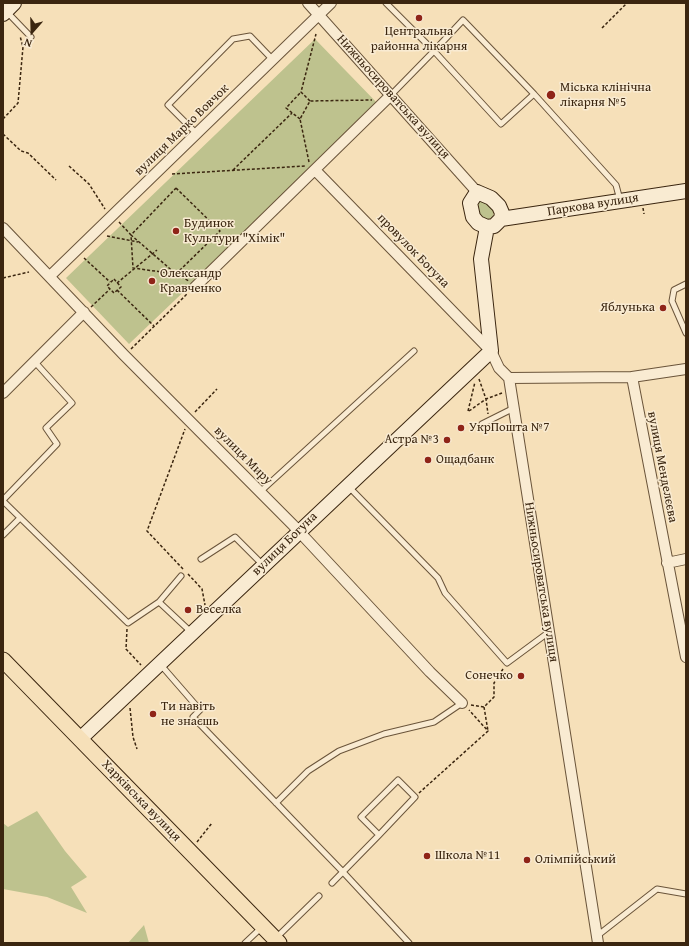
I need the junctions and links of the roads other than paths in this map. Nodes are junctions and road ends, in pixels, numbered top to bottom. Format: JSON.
{"nodes":[{"id":1,"x":308,"y":3,"type":"edge"},
{"id":2,"x":332,"y":3,"type":"edge"},
{"id":3,"x":386,"y":3,"type":"edge"},
{"id":4,"x":10,"y":12,"type":"edge"},
{"id":5,"x":319,"y":14,"type":"junction"},
{"id":6,"x":32,"y":37,"type":"dead end"},
{"id":7,"x":434,"y":51,"type":"junction"},
{"id":8,"x":272,"y":60,"type":"junction"},
{"id":9,"x":391,"y":94,"type":"junction"},
{"id":10,"x":534,"y":94,"type":"junction"},
{"id":11,"x":197,"y":134,"type":"junction"},
{"id":12,"x":315,"y":170,"type":"junction"},
{"id":13,"x":686,"y":191,"type":"edge"},
{"id":14,"x":477,"y":192,"type":"junction"},
{"id":15,"x":620,"y":201,"type":"junction"},
{"id":16,"x":501,"y":219,"type":"junction"},
{"id":17,"x":487,"y":227,"type":"junction"},
{"id":18,"x":3,"y":228,"type":"edge"},
{"id":19,"x":50,"y":276,"type":"junction"},
{"id":20,"x":192,"y":284,"type":"road end"},
{"id":21,"x":686,"y":284,"type":"edge"},
{"id":22,"x":86,"y":310,"type":"junction"},
{"id":23,"x":686,"y":333,"type":"edge"},
{"id":24,"x":414,"y":351,"type":"dead end"},
{"id":25,"x":491,"y":351,"type":"junction"},
{"id":26,"x":34,"y":361,"type":"junction"},
{"id":27,"x":686,"y":369,"type":"edge"},
{"id":28,"x":632,"y":377,"type":"junction"},
{"id":29,"x":509,"y":378,"type":"junction"},
{"id":30,"x":3,"y":393,"type":"edge"},
{"id":31,"x":514,"y":408,"type":"junction"},
{"id":32,"x":482,"y":424,"type":"dead end"},
{"id":33,"x":347,"y":486,"type":"junction"},
{"id":34,"x":260,"y":492,"type":"junction"},
{"id":35,"x":3,"y":501,"type":"edge"},
{"id":36,"x":20,"y":518,"type":"junction"},
{"id":37,"x":299,"y":531,"type":"junction"},
{"id":38,"x":3,"y":535,"type":"edge"},
{"id":39,"x":201,"y":559,"type":"dead end"},
{"id":40,"x":686,"y":559,"type":"edge"},
{"id":41,"x":667,"y":563,"type":"junction"},
{"id":42,"x":263,"y":565,"type":"junction"},
{"id":43,"x":181,"y":576,"type":"dead end"},
{"id":44,"x":159,"y":602,"type":"junction"},
{"id":45,"x":549,"y":632,"type":"junction"},
{"id":46,"x":192,"y":633,"type":"junction"},
{"id":47,"x":686,"y":657,"type":"edge"},
{"id":48,"x":3,"y":660,"type":"edge"},
{"id":49,"x":160,"y":664,"type":"junction"},
{"id":50,"x":462,"y":703,"type":"joint"},
{"id":51,"x":80,"y":739,"type":"junction"},
{"id":52,"x":276,"y":803,"type":"junction"},
{"id":53,"x":379,"y":835,"type":"junction"},
{"id":54,"x":343,"y":872,"type":"junction"},
{"id":55,"x":332,"y":883,"type":"dead end"},
{"id":56,"x":686,"y":894,"type":"edge"},
{"id":57,"x":319,"y":896,"type":"dead end"},
{"id":58,"x":263,"y":926,"type":"junction"},
{"id":59,"x":597,"y":940,"type":"edge"},
{"id":60,"x":277,"y":941,"type":"edge"},
{"id":61,"x":245,"y":943,"type":"edge"},
{"id":62,"x":409,"y":943,"type":"edge"}],
"edges":[{"from":1,"to":5,"type":"street","name":"Нижньосироватська вулиця"},
{"from":2,"to":5,"type":"street","name":"вулиця Марко Вовчок"},
{"from":3,"to":7,"type":"lane"},
{"from":4,"to":6,"type":"lane"},
{"from":5,"to":8,"type":"street","name":"вулиця Марко Вовчок"},
{"from":5,"to":9,"type":"street","name":"Нижньосироватська вулиця"},
{"from":7,"to":9,"type":"lane"},
{"from":7,"to":10,"type":"lane"},
{"from":7,"to":10,"type":"lane"},
{"from":8,"to":11,"type":"street","name":"вулиця Марко Вовчок"},
{"from":8,"to":11,"type":"lane"},
{"from":9,"to":12,"type":"street"},
{"from":9,"to":14,"type":"street","name":"Нижньосироватська вулиця"},
{"from":10,"to":15,"type":"lane"},
{"from":11,"to":19,"type":"street","name":"вулиця Марко Вовчок"},
{"from":12,"to":20,"type":"street"},
{"from":12,"to":25,"type":"street","name":"провулок Богуна"},
{"from":13,"to":15,"type":"main road","name":"Паркова вулиця"},
{"from":14,"to":16,"type":"main road","name":"Нижньосироватська вулиця"},
{"from":14,"to":17,"type":"main road"},
{"from":15,"to":16,"type":"main road","name":"Паркова вулиця"},
{"from":16,"to":17,"type":"main road"},
{"from":17,"to":25,"type":"main road"},
{"from":18,"to":19,"type":"street","name":"вулиця Миру"},
{"from":19,"to":22,"type":"street","name":"вулиця Миру"},
{"from":21,"to":23,"type":"lane"},
{"from":22,"to":26,"type":"street"},
{"from":22,"to":34,"type":"street","name":"вулиця Миру"},
{"from":24,"to":34,"type":"lane"},
{"from":25,"to":29,"type":"street"},
{"from":25,"to":33,"type":"main road","name":"вулиця Богуна"},
{"from":26,"to":30,"type":"street"},
{"from":26,"to":35,"type":"lane"},
{"from":27,"to":28,"type":"street"},
{"from":28,"to":29,"type":"street"},
{"from":28,"to":41,"type":"street","name":"вулиця Менделєєва"},
{"from":29,"to":31,"type":"street","name":"Нижньосироватська вулиця"},
{"from":31,"to":32,"type":"lane"},
{"from":31,"to":45,"type":"street","name":"Нижньосироватська вулиця"},
{"from":33,"to":37,"type":"main road","name":"вулиця Богуна"},
{"from":33,"to":45,"type":"lane"},
{"from":34,"to":37,"type":"street","name":"вулиця Миру"},
{"from":35,"to":36,"type":"lane"},
{"from":36,"to":38,"type":"lane"},
{"from":36,"to":44,"type":"lane"},
{"from":37,"to":42,"type":"main road","name":"вулиця Богуна"},
{"from":37,"to":50,"type":"street","name":"вулиця Миру"},
{"from":39,"to":42,"type":"lane"},
{"from":40,"to":41,"type":"street"},
{"from":41,"to":47,"type":"street","name":"вулиця Менделєєва"},
{"from":42,"to":46,"type":"main road","name":"вулиця Богуна"},
{"from":43,"to":44,"type":"lane"},
{"from":44,"to":46,"type":"lane"},
{"from":45,"to":59,"type":"street","name":"Нижньосироватська вулиця"},
{"from":46,"to":49,"type":"main road","name":"вулиця Богуна"},
{"from":48,"to":51,"type":"main road","name":"Харківська вулиця"},
{"from":49,"to":51,"type":"main road","name":"вулиця Богуна"},
{"from":49,"to":52,"type":"lane"},
{"from":50,"to":52,"type":"lane"},
{"from":51,"to":58,"type":"main road","name":"Харківська вулиця"},
{"from":52,"to":54,"type":"lane"},
{"from":53,"to":53,"type":"lane"},
{"from":53,"to":54,"type":"lane"},
{"from":54,"to":55,"type":"lane"},
{"from":54,"to":62,"type":"lane"},
{"from":56,"to":59,"type":"lane"},
{"from":57,"to":60,"type":"lane"},
{"from":58,"to":60,"type":"main road","name":"Харківська вулиця"},
{"from":58,"to":61,"type":"lane"}]}
